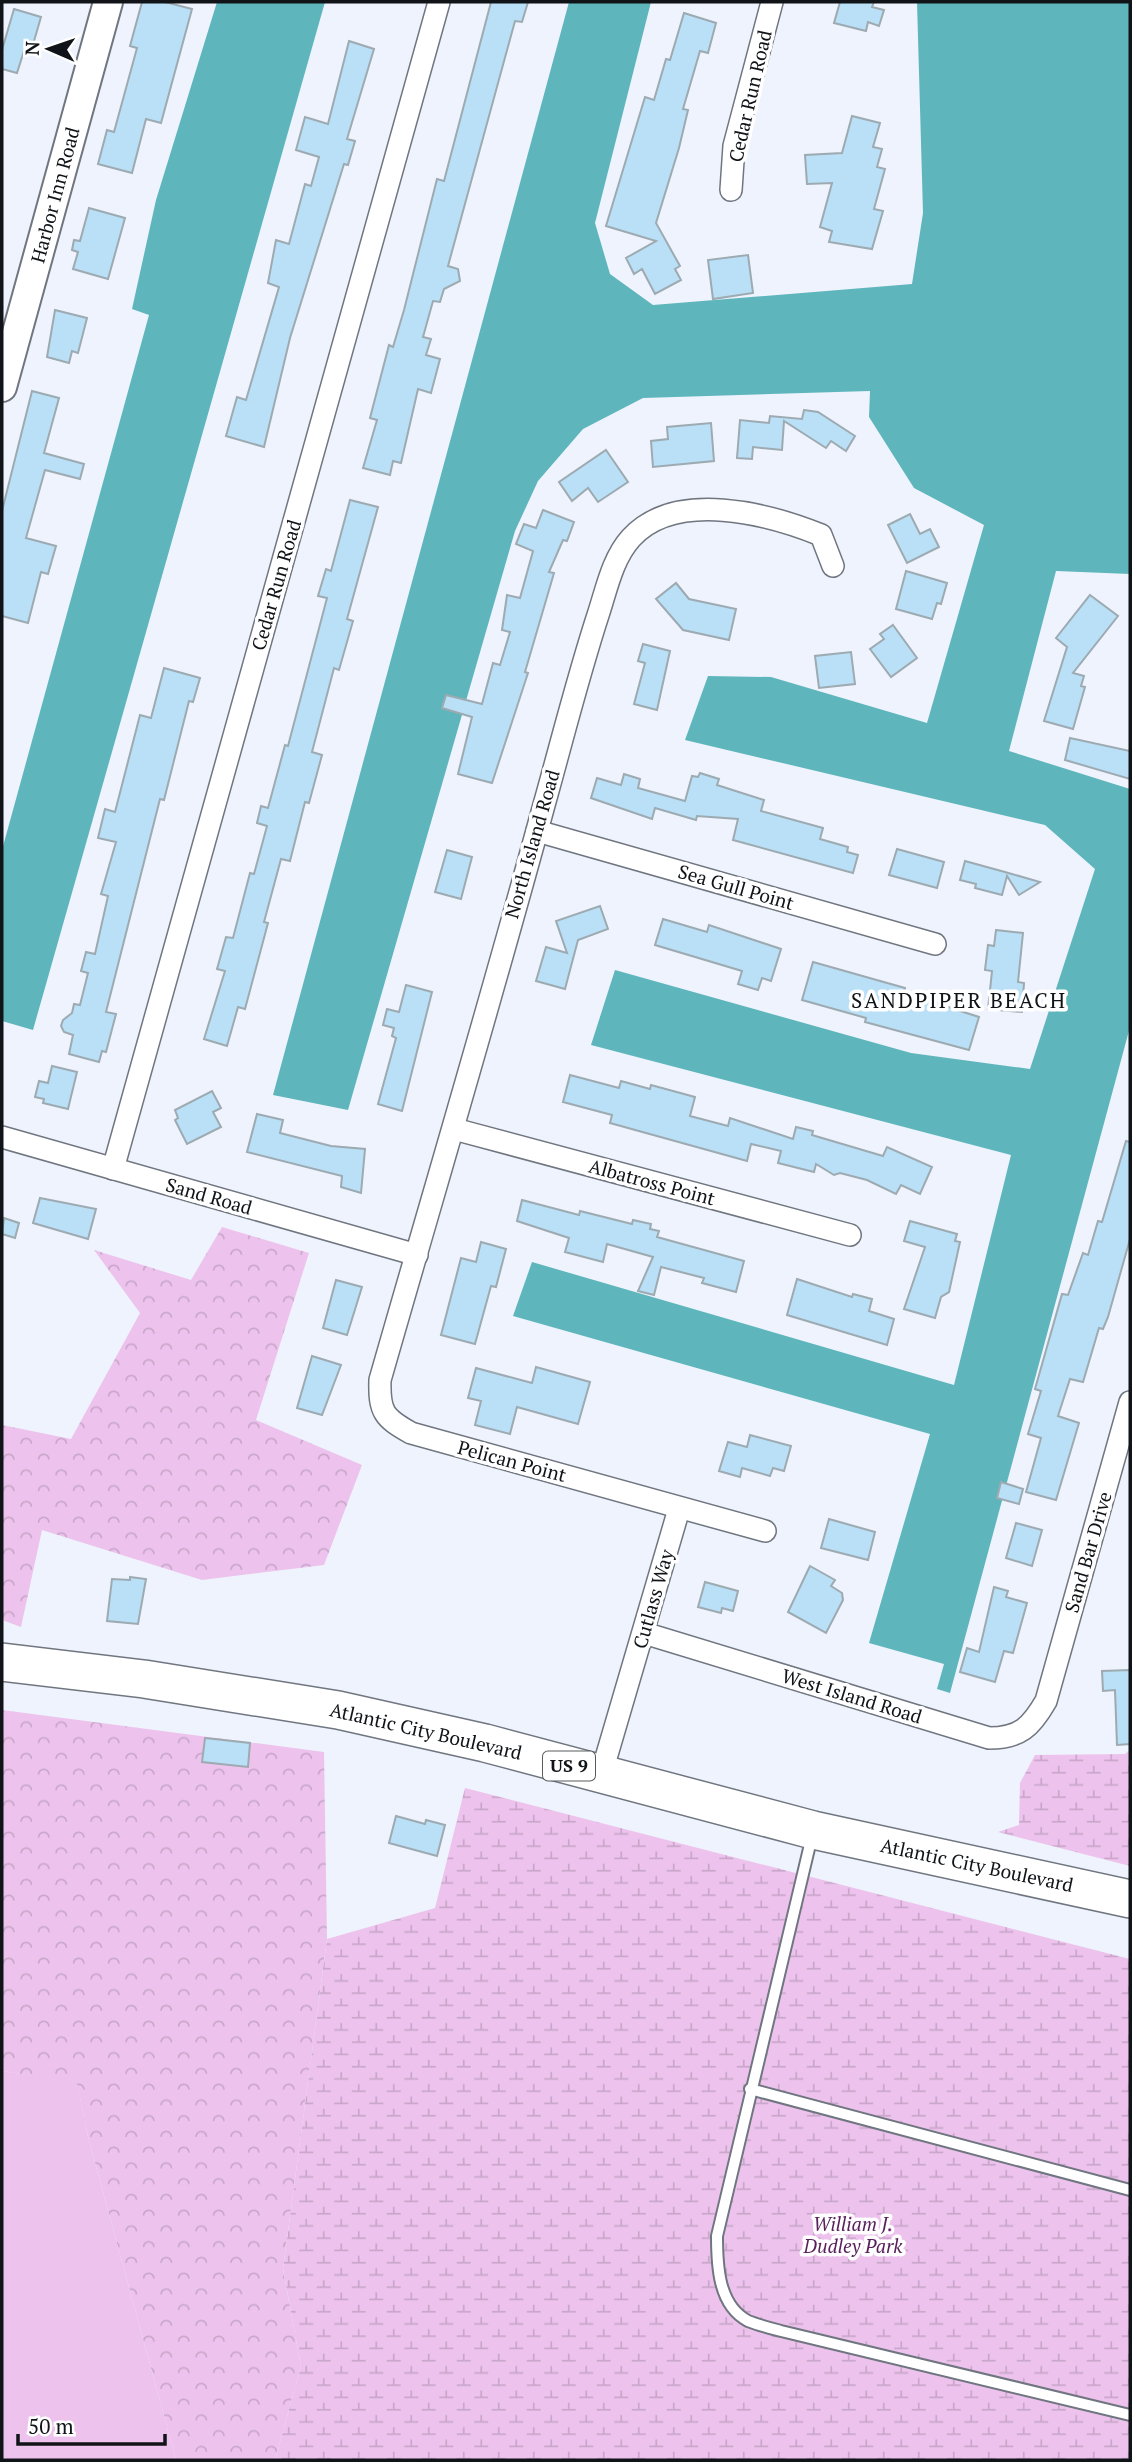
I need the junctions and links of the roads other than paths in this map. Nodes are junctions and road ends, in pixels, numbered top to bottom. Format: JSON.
{"nodes":[{"id":1,"x":107,"y":2,"type":"edge"},
{"id":2,"x":439,"y":2,"type":"edge"},
{"id":3,"x":772,"y":2,"type":"edge"},
{"id":4,"x":731,"y":190,"type":"dead end"},
{"id":5,"x":2,"y":387,"type":"edge"},
{"id":6,"x":833,"y":566,"type":"dead end"},
{"id":7,"x":537,"y":831,"type":"junction"},
{"id":8,"x":934,"y":944,"type":"dead end"},
{"id":9,"x":454,"y":1129,"type":"junction"},
{"id":10,"x":2,"y":1137,"type":"edge"},
{"id":11,"x":113,"y":1169,"type":"junction"},
{"id":12,"x":850,"y":1235,"type":"dead end"},
{"id":13,"x":417,"y":1255,"type":"junction"},
{"id":14,"x":380,"y":1380,"type":"joint"},
{"id":15,"x":1130,"y":1402,"type":"edge"},
{"id":16,"x":679,"y":1509,"type":"junction"},
{"id":17,"x":765,"y":1531,"type":"dead end"},
{"id":18,"x":644,"y":1633,"type":"junction"},
{"id":19,"x":2,"y":1662,"type":"edge"},
{"id":20,"x":1046,"y":1701,"type":"joint"},
{"id":21,"x":601,"y":1775,"type":"junction"},
{"id":22,"x":813,"y":1830,"type":"junction"},
{"id":23,"x":1130,"y":1899,"type":"edge"},
{"id":24,"x":750,"y":2089,"type":"junction"},
{"id":25,"x":1130,"y":2190,"type":"edge"},
{"id":26,"x":1130,"y":2415,"type":"edge"}],
"edges":[{"from":1,"to":5,"type":"main road","name":"Harbor Inn Road"},
{"from":2,"to":11,"type":"street","name":"Cedar Run Road"},
{"from":3,"to":4,"type":"street","name":"Cedar Run Road"},
{"from":6,"to":7,"type":"street","name":"North Island Road"},
{"from":7,"to":8,"type":"street","name":"Sea Gull Point"},
{"from":7,"to":9,"type":"street","name":"North Island Road"},
{"from":9,"to":12,"type":"street","name":"Albatross Point"},
{"from":9,"to":13,"type":"street","name":"North Island Road"},
{"from":10,"to":11,"type":"street","name":"Sand Road"},
{"from":11,"to":13,"type":"street","name":"Sand Road"},
{"from":13,"to":14,"type":"street","name":"North Island Road"},
{"from":14,"to":16,"type":"street","name":"Pelican Point"},
{"from":15,"to":20,"type":"street","name":"Sand Bar Drive"},
{"from":16,"to":17,"type":"street"},
{"from":16,"to":18,"type":"street","name":"Cutlass Way"},
{"from":18,"to":20,"type":"street","name":"West Island Road"},
{"from":18,"to":21,"type":"street","name":"Cutlass Way"},
{"from":19,"to":21,"type":"highway","name":"Atlantic City Boulevard","number":"US 9"},
{"from":21,"to":22,"type":"highway","name":"Atlantic City Boulevard","number":"US 9"},
{"from":22,"to":23,"type":"highway","name":"Atlantic City Boulevard","number":"US 9"},
{"from":22,"to":24,"type":"lane"},
{"from":24,"to":25,"type":"lane"},
{"from":24,"to":26,"type":"lane"}]}
